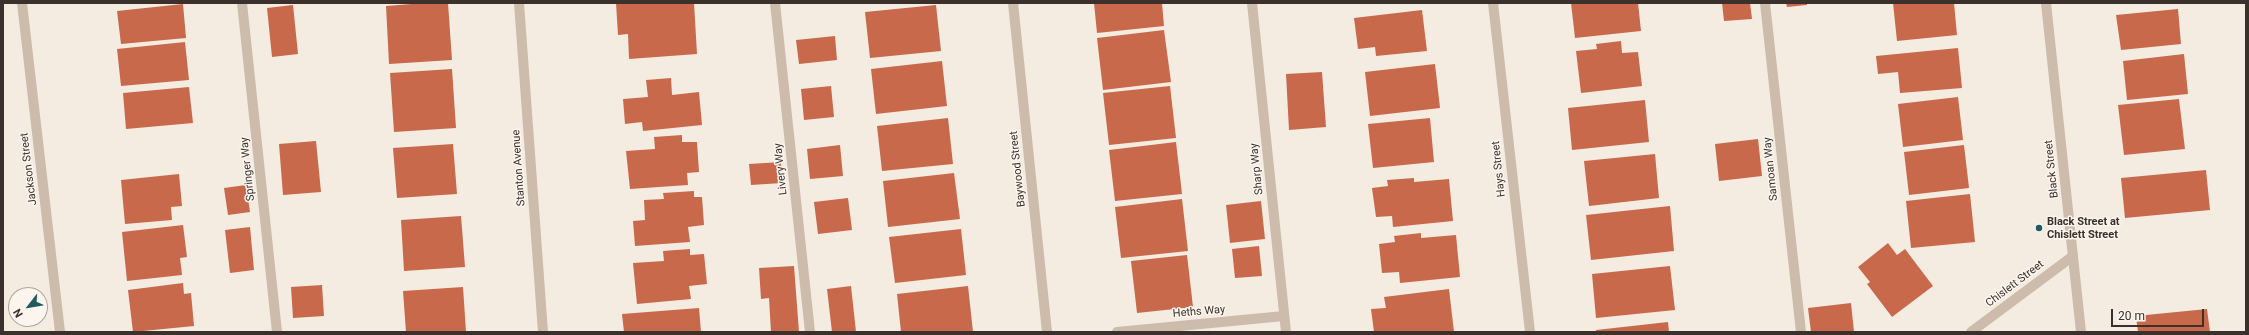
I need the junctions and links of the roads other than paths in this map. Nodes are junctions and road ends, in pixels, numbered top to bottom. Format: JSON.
{"nodes":[{"id":1,"x":22,"y":3,"type":"edge"},
{"id":2,"x":242,"y":3,"type":"edge"},
{"id":3,"x":519,"y":3,"type":"edge"},
{"id":4,"x":775,"y":3,"type":"edge"},
{"id":5,"x":1013,"y":3,"type":"edge"},
{"id":6,"x":1252,"y":3,"type":"edge"},
{"id":7,"x":1493,"y":3,"type":"edge"},
{"id":8,"x":1765,"y":3,"type":"edge"},
{"id":9,"x":2046,"y":3,"type":"edge"},
{"id":10,"x":2073,"y":256,"type":"junction"},
{"id":11,"x":1284,"y":316,"type":"junction"},
{"id":12,"x":60,"y":332,"type":"edge"},
{"id":13,"x":277,"y":332,"type":"edge"},
{"id":14,"x":543,"y":332,"type":"edge"},
{"id":15,"x":810,"y":332,"type":"edge"},
{"id":16,"x":1047,"y":332,"type":"edge"},
{"id":17,"x":1117,"y":332,"type":"edge"},
{"id":18,"x":1286,"y":332,"type":"edge"},
{"id":19,"x":1530,"y":332,"type":"edge"},
{"id":20,"x":1801,"y":332,"type":"edge"},
{"id":21,"x":1971,"y":332,"type":"edge"},
{"id":22,"x":2081,"y":332,"type":"edge"}],
"edges":[{"from":1,"to":12,"type":"street","name":"Jackson Street"},
{"from":2,"to":13,"type":"street","name":"Springer Way"},
{"from":3,"to":14,"type":"street","name":"Stanton Avenue"},
{"from":4,"to":15,"type":"street","name":"Livery Way"},
{"from":5,"to":16,"type":"street","name":"Baywood Street"},
{"from":6,"to":11,"type":"street","name":"Sharp Way"},
{"from":7,"to":19,"type":"street","name":"Hays Street"},
{"from":8,"to":20,"type":"street","name":"Samoan Way"},
{"from":9,"to":10,"type":"street","name":"Black Street"},
{"from":10,"to":21,"type":"street","name":"Chislett Street"},
{"from":10,"to":22,"type":"street","name":"Black Street"},
{"from":11,"to":17,"type":"street","name":"Heths Way"},
{"from":11,"to":18,"type":"street","name":"Sharp Way"}]}
